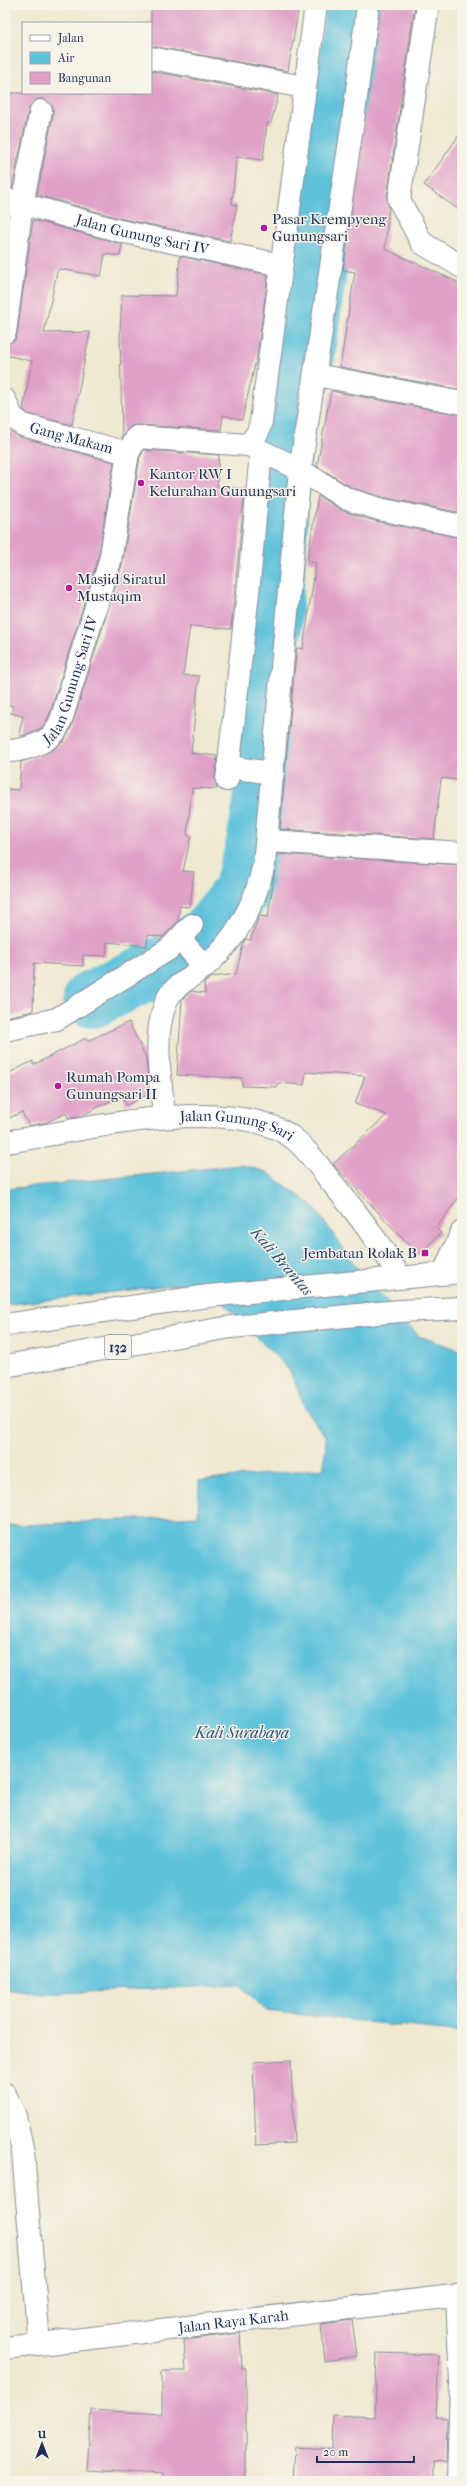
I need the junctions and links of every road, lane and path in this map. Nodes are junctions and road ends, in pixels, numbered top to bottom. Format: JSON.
{"nodes":[{"id":1,"x":316,"y":5,"type":"edge"},
{"id":2,"x":368,"y":5,"type":"edge"},
{"id":3,"x":428,"y":5,"type":"edge"},
{"id":4,"x":152,"y":58,"type":"edge"},
{"id":5,"x":304,"y":87,"type":"junction"},
{"id":6,"x":41,"y":111,"type":"dead end"},
{"id":7,"x":13,"y":202,"type":"edge"},
{"id":8,"x":281,"y":265,"type":"junction"},
{"id":9,"x":462,"y":267,"type":"edge"},
{"id":10,"x":5,"y":332,"type":"edge"},
{"id":11,"x":316,"y":375,"type":"junction"},
{"id":12,"x":5,"y":400,"type":"edge"},
{"id":13,"x":462,"y":403,"type":"edge"},
{"id":14,"x":132,"y":445,"type":"junction"},
{"id":15,"x":262,"y":452,"type":"junction"},
{"id":16,"x":298,"y":469,"type":"junction"},
{"id":17,"x":462,"y":526,"type":"edge"},
{"id":18,"x":5,"y":751,"type":"edge"},
{"id":19,"x":270,"y":773,"type":"junction"},
{"id":20,"x":267,"y":841,"type":"junction"},
{"id":21,"x":462,"y":853,"type":"edge"},
{"id":22,"x":203,"y":965,"type":"junction"},
{"id":23,"x":5,"y":1030,"type":"edge"},
{"id":24,"x":164,"y":1116,"type":"junction"},
{"id":25,"x":5,"y":1142,"type":"edge"},
{"id":26,"x":462,"y":1232,"type":"edge"},
{"id":27,"x":453,"y":1272,"type":"edge"},
{"id":28,"x":400,"y":1277,"type":"junction"},
{"id":29,"x":462,"y":1308,"type":"edge"},
{"id":30,"x":5,"y":1324,"type":"edge"},
{"id":31,"x":5,"y":1366,"type":"edge"},
{"id":32,"x":5,"y":2094,"type":"edge"},
{"id":33,"x":460,"y":2295,"type":"edge"},
{"id":34,"x":39,"y":2344,"type":"junction"},
{"id":35,"x":5,"y":2348,"type":"edge"},
{"id":36,"x":458,"y":2481,"type":"edge"}],
"edges":[{"from":1,"to":5,"type":"street"},
{"from":2,"to":11,"type":"street"},
{"from":3,"to":9,"type":"street"},
{"from":4,"to":5,"type":"street"},
{"from":5,"to":8,"type":"street"},
{"from":6,"to":7,"type":"street"},
{"from":7,"to":8,"type":"street","name":"Jalan Gunung Sari IV"},
{"from":7,"to":10,"type":"street"},
{"from":8,"to":15,"type":"street"},
{"from":11,"to":13,"type":"street"},
{"from":11,"to":16,"type":"street"},
{"from":12,"to":14,"type":"street","name":"Gang Makam"},
{"from":14,"to":15,"type":"street","name":"Gang Makam"},
{"from":14,"to":18,"type":"street","name":"Jalan Gunung Sari IV"},
{"from":15,"to":16,"type":"street","name":"Gang Makam"},
{"from":15,"to":19,"type":"street"},
{"from":16,"to":17,"type":"street","name":"Gang Makam"},
{"from":16,"to":19,"type":"street"},
{"from":19,"to":20,"type":"street"},
{"from":20,"to":21,"type":"street"},
{"from":20,"to":22,"type":"street"},
{"from":22,"to":23,"type":"street"},
{"from":22,"to":24,"type":"street"},
{"from":24,"to":25,"type":"street","name":"Jalan Gunung Sari"},
{"from":24,"to":28,"type":"street","name":"Jalan Gunung Sari"},
{"from":26,"to":27,"type":"street"},
{"from":27,"to":28,"type":"street"},
{"from":28,"to":30,"type":"street"},
{"from":29,"to":31,"type":"street","number":"132"},
{"from":32,"to":34,"type":"street"},
{"from":33,"to":34,"type":"street","name":"Jalan Raya Karah"},
{"from":33,"to":36,"type":"street"},
{"from":34,"to":35,"type":"street","name":"Jalan Raya Karah"}]}
